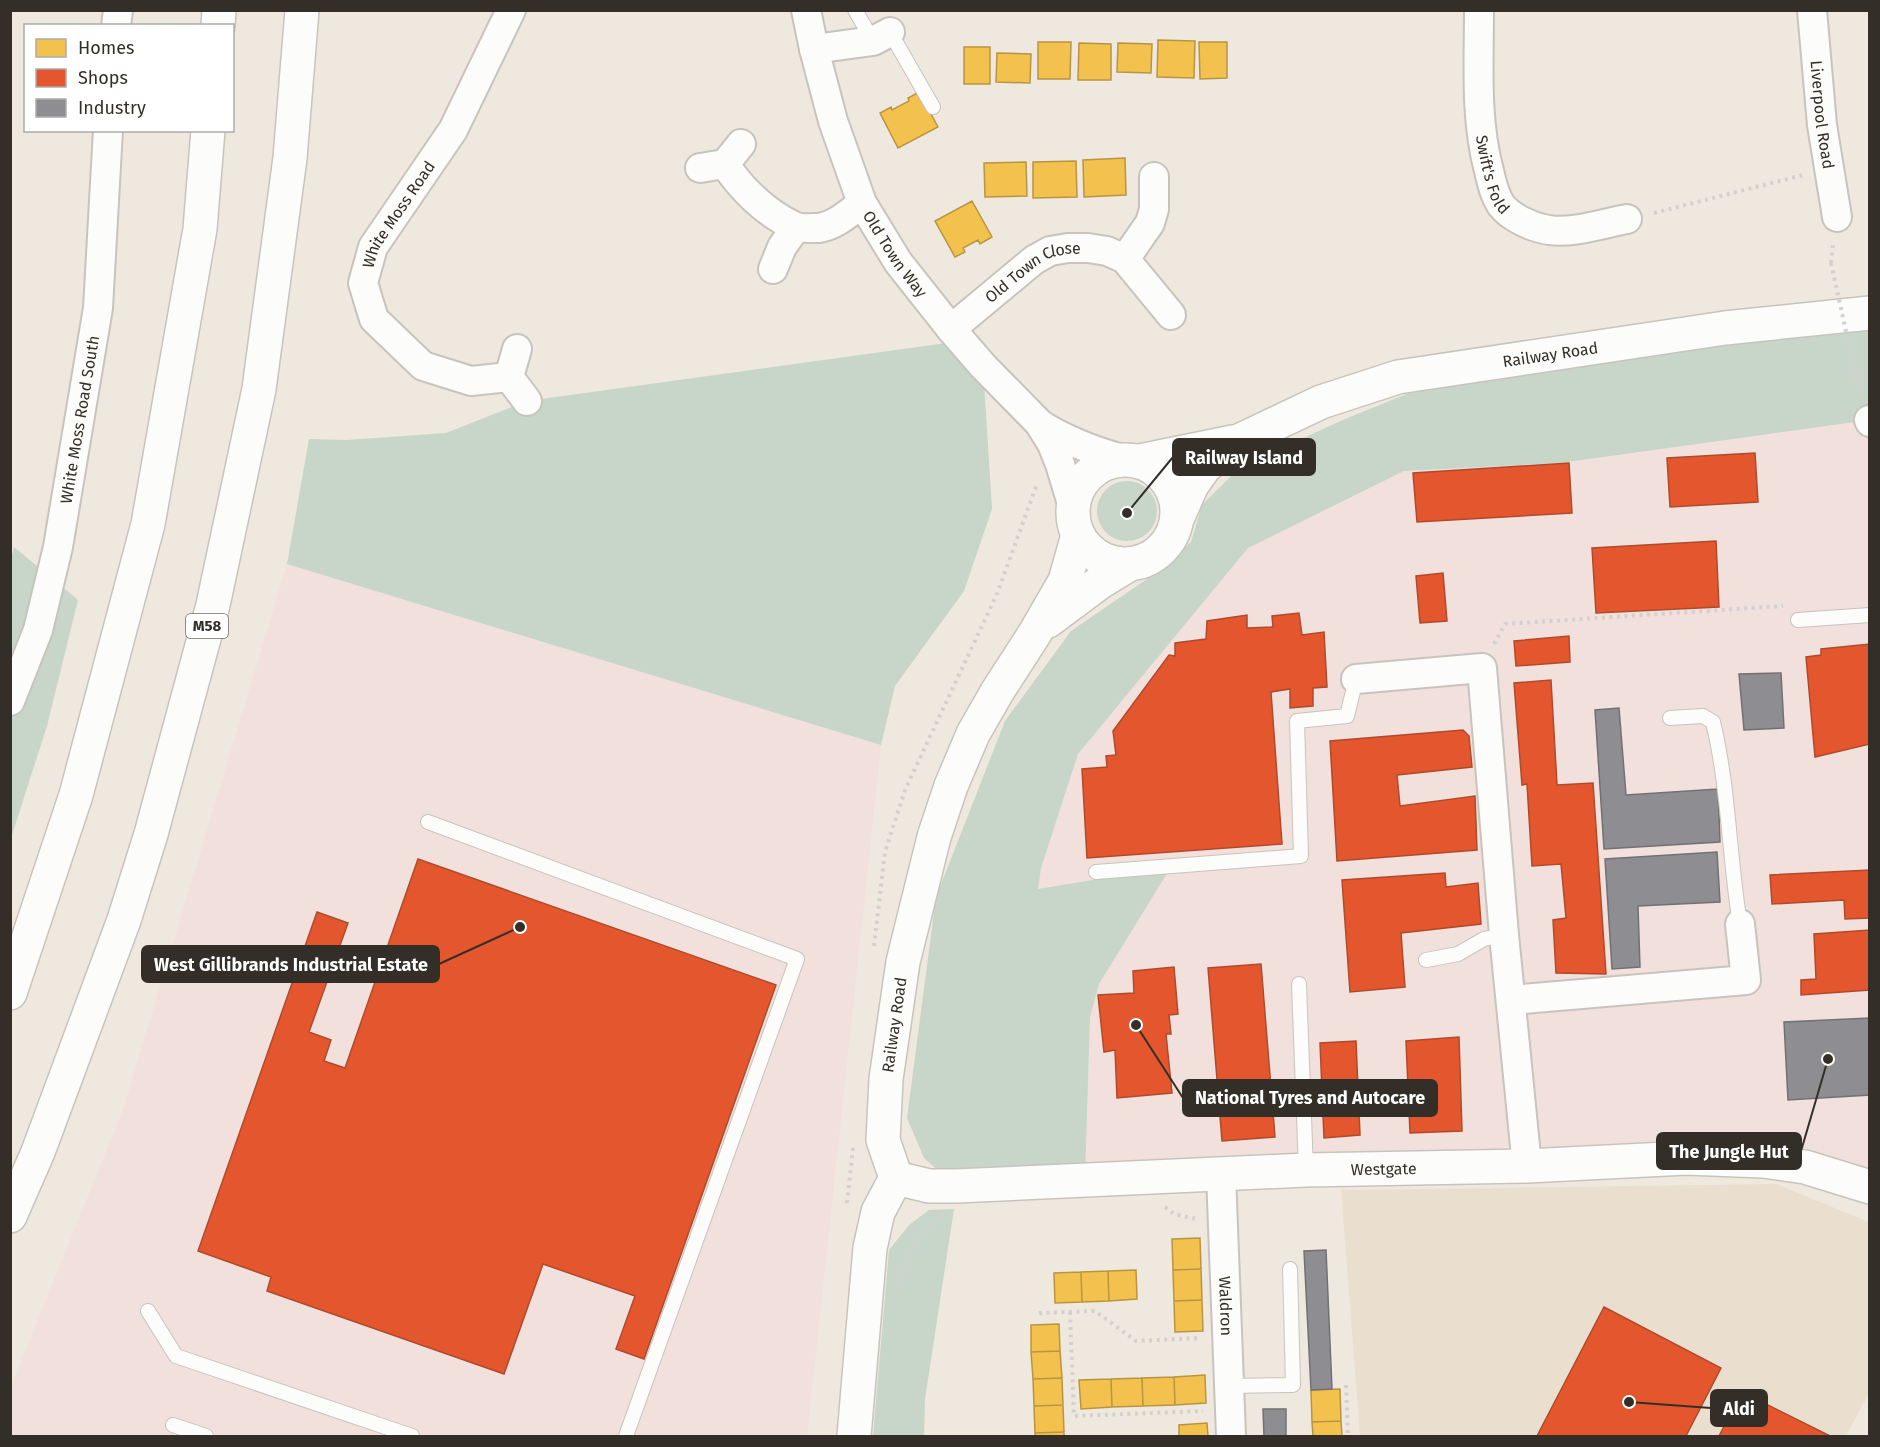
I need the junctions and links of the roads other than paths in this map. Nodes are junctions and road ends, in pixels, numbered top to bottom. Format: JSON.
{"nodes":[{"id":1,"x":302,"y":10,"type":"edge"},
{"id":2,"x":512,"y":10,"type":"edge"},
{"id":3,"x":806,"y":10,"type":"edge"},
{"id":4,"x":855,"y":10,"type":"edge"},
{"id":5,"x":1479,"y":10,"type":"edge"},
{"id":6,"x":1812,"y":10,"type":"edge"},
{"id":7,"x":881,"y":36,"type":"junction"},
{"id":8,"x":814,"y":49,"type":"junction"},
{"id":9,"x":933,"y":107,"type":"dead end"},
{"id":10,"x":108,"y":132,"type":"edge"},
{"id":11,"x":208,"y":132,"type":"edge"},
{"id":12,"x":722,"y":159,"type":"dead end"},
{"id":13,"x":1154,"y":177,"type":"dead end"},
{"id":14,"x":862,"y":203,"type":"junction"},
{"id":15,"x":1836,"y":217,"type":"dead end"},
{"id":16,"x":1627,"y":219,"type":"road end"},
{"id":17,"x":796,"y":227,"type":"junction"},
{"id":18,"x":1125,"y":259,"type":"junction"},
{"id":19,"x":773,"y":269,"type":"dead end"},
{"id":20,"x":1869,"y":313,"type":"edge"},
{"id":21,"x":1171,"y":315,"type":"dead end"},
{"id":22,"x":951,"y":329,"type":"junction"},
{"id":23,"x":517,"y":349,"type":"dead end"},
{"id":24,"x":509,"y":377,"type":"junction"},
{"id":25,"x":527,"y":401,"type":"dead end"},
{"id":26,"x":1039,"y":423,"type":"junction"},
{"id":27,"x":1241,"y":440,"type":"junction"},
{"id":28,"x":1131,"y":460,"type":"junction"},
{"id":29,"x":1177,"y":519,"type":"junction"},
{"id":30,"x":1076,"y":521,"type":"junction"},
{"id":31,"x":1130,"y":564,"type":"junction"},
{"id":32,"x":1869,"y":615,"type":"edge"},
{"id":33,"x":1798,"y":620,"type":"road end"},
{"id":34,"x":1035,"y":633,"type":"junction"},
{"id":35,"x":1356,"y":679,"type":"joint"},
{"id":36,"x":10,"y":701,"type":"edge"},
{"id":37,"x":1670,"y":718,"type":"dead end"},
{"id":38,"x":428,"y":822,"type":"dead end"},
{"id":39,"x":1096,"y":872,"type":"dead end"},
{"id":40,"x":1740,"y":924,"type":"joint"},
{"id":41,"x":1504,"y":935,"type":"junction"},
{"id":42,"x":1426,"y":960,"type":"dead end"},
{"id":43,"x":1299,"y":984,"type":"dead end"},
{"id":44,"x":10,"y":993,"type":"edge"},
{"id":45,"x":1511,"y":1000,"type":"junction"},
{"id":46,"x":1527,"y":1166,"type":"junction"},
{"id":47,"x":1306,"y":1170,"type":"junction"},
{"id":48,"x":1221,"y":1174,"type":"junction"},
{"id":49,"x":896,"y":1178,"type":"junction"},
{"id":50,"x":1869,"y":1187,"type":"edge"},
{"id":51,"x":10,"y":1216,"type":"edge"},
{"id":52,"x":1290,"y":1269,"type":"dead end"},
{"id":53,"x":148,"y":1311,"type":"dead end"},
{"id":54,"x":1230,"y":1411,"type":"edge"},
{"id":55,"x":173,"y":1425,"type":"dead end"},
{"id":56,"x":206,"y":1437,"type":"edge"},
{"id":57,"x":412,"y":1437,"type":"edge"},
{"id":58,"x":626,"y":1437,"type":"edge"},
{"id":59,"x":854,"y":1437,"type":"edge"}],
"edges":[{"from":1,"to":51,"type":"main road","number":"M58"},
{"from":2,"to":24,"type":"street","name":"White Moss Road"},
{"from":3,"to":8,"type":"street","name":"Old Town Way"},
{"from":4,"to":7,"type":"lane"},
{"from":5,"to":16,"type":"street","name":"Swift's Fold"},
{"from":6,"to":15,"type":"street","name":"Liverpool Road"},
{"from":7,"to":8,"type":"street"},
{"from":7,"to":9,"type":"lane"},
{"from":8,"to":14,"type":"street","name":"Old Town Way"},
{"from":10,"to":36,"type":"street","name":"White Moss Road South"},
{"from":11,"to":44,"type":"main road"},
{"from":12,"to":17,"type":"street"},
{"from":13,"to":18,"type":"street"},
{"from":14,"to":17,"type":"street"},
{"from":14,"to":22,"type":"street","name":"Old Town Way"},
{"from":17,"to":19,"type":"street"},
{"from":18,"to":21,"type":"street"},
{"from":18,"to":22,"type":"street","name":"Old Town Close"},
{"from":20,"to":27,"type":"main road","name":"Railway Road"},
{"from":22,"to":26,"type":"street","name":"Old Town Way"},
{"from":23,"to":24,"type":"street"},
{"from":24,"to":25,"type":"street"},
{"from":26,"to":28,"type":"street","name":"Old Town Way"},
{"from":26,"to":30,"type":"street","name":"Old Town Way"},
{"from":27,"to":28,"type":"main road","name":"Railway Road"},
{"from":27,"to":29,"type":"main road","name":"Railway Road"},
{"from":28,"to":29,"type":"main road"},
{"from":28,"to":30,"type":"main road"},
{"from":29,"to":31,"type":"main road"},
{"from":30,"to":31,"type":"main road"},
{"from":30,"to":34,"type":"main road","name":"Railway Road"},
{"from":31,"to":34,"type":"main road","name":"Railway Road"},
{"from":32,"to":33,"type":"lane"},
{"from":34,"to":49,"type":"main road","name":"Railway Road"},
{"from":35,"to":39,"type":"lane"},
{"from":35,"to":41,"type":"street"},
{"from":37,"to":40,"type":"lane"},
{"from":38,"to":58,"type":"lane"},
{"from":40,"to":45,"type":"street"},
{"from":41,"to":42,"type":"lane"},
{"from":41,"to":45,"type":"street"},
{"from":43,"to":47,"type":"lane"},
{"from":45,"to":46,"type":"street"},
{"from":46,"to":47,"type":"main road","name":"Westgate"},
{"from":46,"to":50,"type":"main road","name":"Westgate"},
{"from":47,"to":48,"type":"main road","name":"Westgate"},
{"from":48,"to":49,"type":"main road","name":"Westgate"},
{"from":48,"to":54,"type":"street","name":"Waldron"},
{"from":49,"to":59,"type":"main road"},
{"from":52,"to":54,"type":"lane"},
{"from":53,"to":57,"type":"lane"},
{"from":55,"to":56,"type":"lane"}]}
